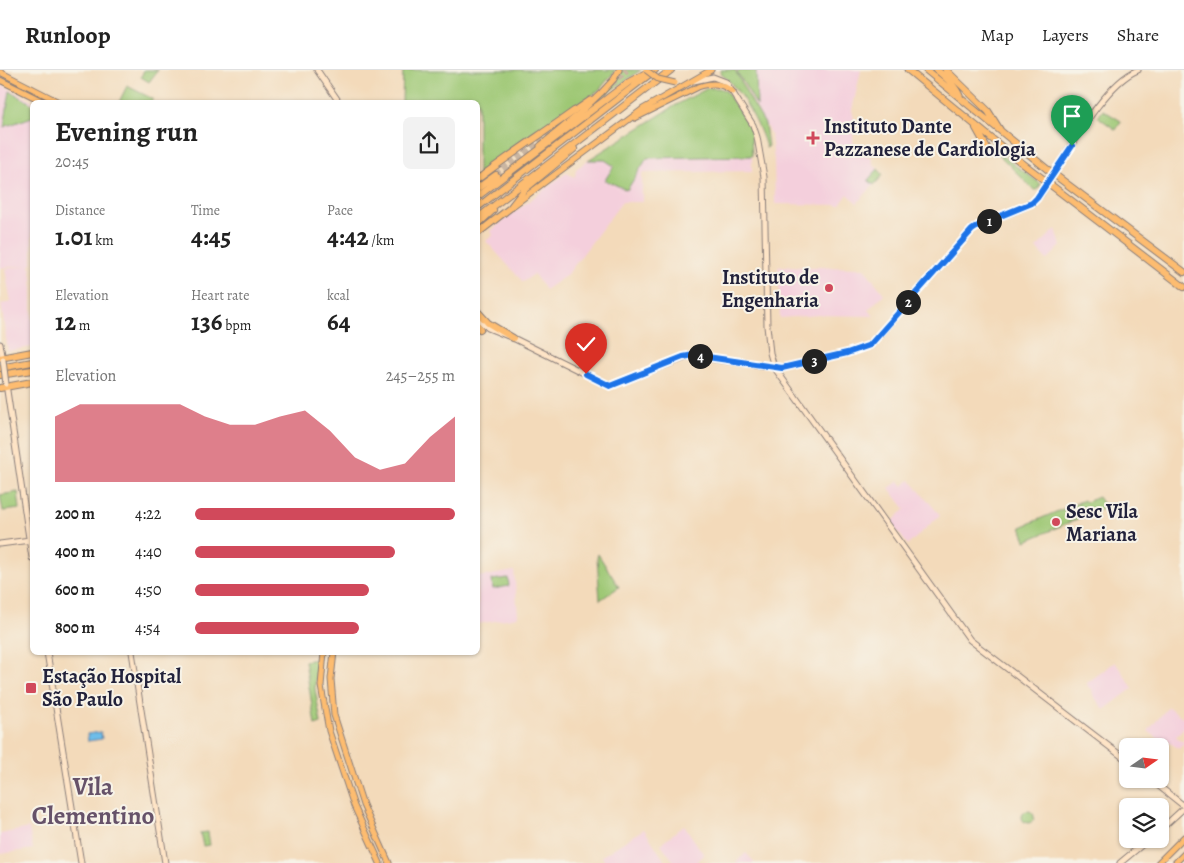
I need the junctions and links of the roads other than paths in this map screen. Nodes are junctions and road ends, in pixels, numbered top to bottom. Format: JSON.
{"nodes":[{"id":1,"x":317,"y":70,"type":"edge"},
{"id":2,"x":619,"y":70,"type":"edge"},
{"id":3,"x":646,"y":70,"type":"edge"},
{"id":4,"x":654,"y":70,"type":"edge"},
{"id":5,"x":671,"y":70,"type":"edge"},
{"id":6,"x":711,"y":70,"type":"edge"},
{"id":7,"x":908,"y":70,"type":"edge"},
{"id":8,"x":926,"y":70,"type":"edge"},
{"id":9,"x":937,"y":70,"type":"edge"},
{"id":10,"x":946,"y":70,"type":"edge"},
{"id":11,"x":1138,"y":70,"type":"edge"},
{"id":12,"x":0,"y":72,"type":"edge"},
{"id":13,"x":0,"y":80,"type":"edge"},
{"id":14,"x":691,"y":81,"type":"junction"},
{"id":15,"x":603,"y":91,"type":"junction"},
{"id":16,"x":734,"y":92,"type":"junction"},
{"id":17,"x":961,"y":98,"type":"junction"},
{"id":18,"x":40,"y":100,"type":"edge"},
{"id":19,"x":56,"y":100,"type":"edge"},
{"id":20,"x":338,"y":100,"type":"edge"},
{"id":21,"x":574,"y":111,"type":"joint"},
{"id":22,"x":606,"y":119,"type":"junction"},
{"id":23,"x":623,"y":123,"type":"junction"},
{"id":24,"x":975,"y":124,"type":"junction"},
{"id":25,"x":1000,"y":131,"type":"junction"},
{"id":26,"x":990,"y":153,"type":"dead end"},
{"id":27,"x":518,"y":167,"type":"junction"},
{"id":28,"x":496,"y":175,"type":"tunnel mouth"},
{"id":29,"x":480,"y":177,"type":"edge"},
{"id":30,"x":480,"y":187,"type":"edge"},
{"id":31,"x":514,"y":190,"type":"junction"},
{"id":32,"x":480,"y":195,"type":"edge"},
{"id":33,"x":480,"y":205,"type":"edge"},
{"id":34,"x":510,"y":208,"type":"junction"},
{"id":35,"x":480,"y":216,"type":"edge"},
{"id":36,"x":480,"y":222,"type":"edge"},
{"id":37,"x":480,"y":231,"type":"edge"},
{"id":38,"x":1184,"y":272,"type":"edge"},
{"id":39,"x":1184,"y":286,"type":"edge"},
{"id":40,"x":480,"y":314,"type":"edge"},
{"id":41,"x":480,"y":321,"type":"edge"},
{"id":42,"x":513,"y":338,"type":"junction"},
{"id":43,"x":0,"y":344,"type":"edge"},
{"id":44,"x":30,"y":352,"type":"edge"},
{"id":45,"x":2,"y":358,"type":"edge"},
{"id":46,"x":30,"y":362,"type":"edge"},
{"id":47,"x":0,"y":368,"type":"edge"},
{"id":48,"x":774,"y":368,"type":"junction"},
{"id":49,"x":30,"y":370,"type":"edge"},
{"id":50,"x":0,"y":375,"type":"edge"},
{"id":51,"x":30,"y":382,"type":"edge"},
{"id":52,"x":4,"y":386,"type":"edge"},
{"id":53,"x":30,"y":540,"type":"joint"},
{"id":54,"x":0,"y":544,"type":"edge"},
{"id":55,"x":47,"y":655,"type":"edge"},
{"id":56,"x":132,"y":655,"type":"edge"},
{"id":57,"x":324,"y":655,"type":"edge"},
{"id":58,"x":334,"y":655,"type":"edge"},
{"id":59,"x":1119,"y":754,"type":"edge"},
{"id":60,"x":1161,"y":788,"type":"edge"},
{"id":61,"x":1184,"y":807,"type":"edge"},
{"id":62,"x":1169,"y":821,"type":"edge"},
{"id":63,"x":1184,"y":838,"type":"edge"},
{"id":64,"x":1138,"y":848,"type":"edge"},
{"id":65,"x":1184,"y":854,"type":"edge"},
{"id":66,"x":81,"y":863,"type":"edge"},
{"id":67,"x":165,"y":863,"type":"edge"},
{"id":68,"x":380,"y":863,"type":"edge"},
{"id":69,"x":389,"y":863,"type":"edge"},
{"id":70,"x":1120,"y":863,"type":"edge"},
{"id":71,"x":1158,"y":863,"type":"edge"},
{"id":72,"x":1175,"y":863,"type":"edge"}],
"edges":[{"from":1,"to":20,"type":"street"},
{"from":2,"to":15,"type":"main road"},
{"from":3,"to":14,"type":"main road","bridge":true},
{"from":4,"to":27,"type":"highway"},
{"from":4,"to":33,"type":"highway"},
{"from":5,"to":22,"type":"highway"},
{"from":6,"to":14,"type":"main road"},
{"from":7,"to":24,"type":"highway"},
{"from":8,"to":17,"type":"highway"},
{"from":9,"to":17,"type":"highway"},
{"from":10,"to":25,"type":"highway"},
{"from":11,"to":48,"type":"street","bridge":true},
{"from":12,"to":19,"type":"main road"},
{"from":13,"to":18,"type":"main road"},
{"from":14,"to":16,"type":"street"},
{"from":14,"to":23,"type":"main road"},
{"from":15,"to":21,"type":"main road"},
{"from":15,"to":27,"type":"main road"},
{"from":16,"to":23,"type":"main road"},
{"from":16,"to":48,"type":"street"},
{"from":17,"to":25,"type":"highway"},
{"from":21,"to":29,"type":"highway"},
{"from":22,"to":31,"type":"highway"},
{"from":22,"to":34,"type":"highway"},
{"from":23,"to":34,"type":"main road"},
{"from":24,"to":26,"type":"highway"},
{"from":24,"to":39,"type":"highway"},
{"from":25,"to":38,"type":"highway"},
{"from":27,"to":32,"type":"highway"},
{"from":28,"to":30,"type":"highway"},
{"from":31,"to":35,"type":"highway"},
{"from":31,"to":36,"type":"highway"},
{"from":34,"to":37,"type":"highway"},
{"from":40,"to":42,"type":"highway"},
{"from":41,"to":42,"type":"street"},
{"from":42,"to":48,"type":"street"},
{"from":43,"to":45,"type":"street"},
{"from":44,"to":45,"type":"highway"},
{"from":45,"to":52,"type":"street","bridge":true},
{"from":46,"to":47,"type":"highway"},
{"from":48,"to":59,"type":"street"},
{"from":49,"to":50,"type":"highway"},
{"from":51,"to":52,"type":"highway"},
{"from":52,"to":53,"type":"street"},
{"from":53,"to":54,"type":"street"},
{"from":55,"to":66,"type":"street"},
{"from":56,"to":67,"type":"street"},
{"from":57,"to":68,"type":"main road"},
{"from":58,"to":69,"type":"main road"},
{"from":60,"to":61,"type":"street"},
{"from":61,"to":62,"type":"street"},
{"from":63,"to":71,"type":"main road"},
{"from":64,"to":70,"type":"street"},
{"from":65,"to":72,"type":"main road"}]}
